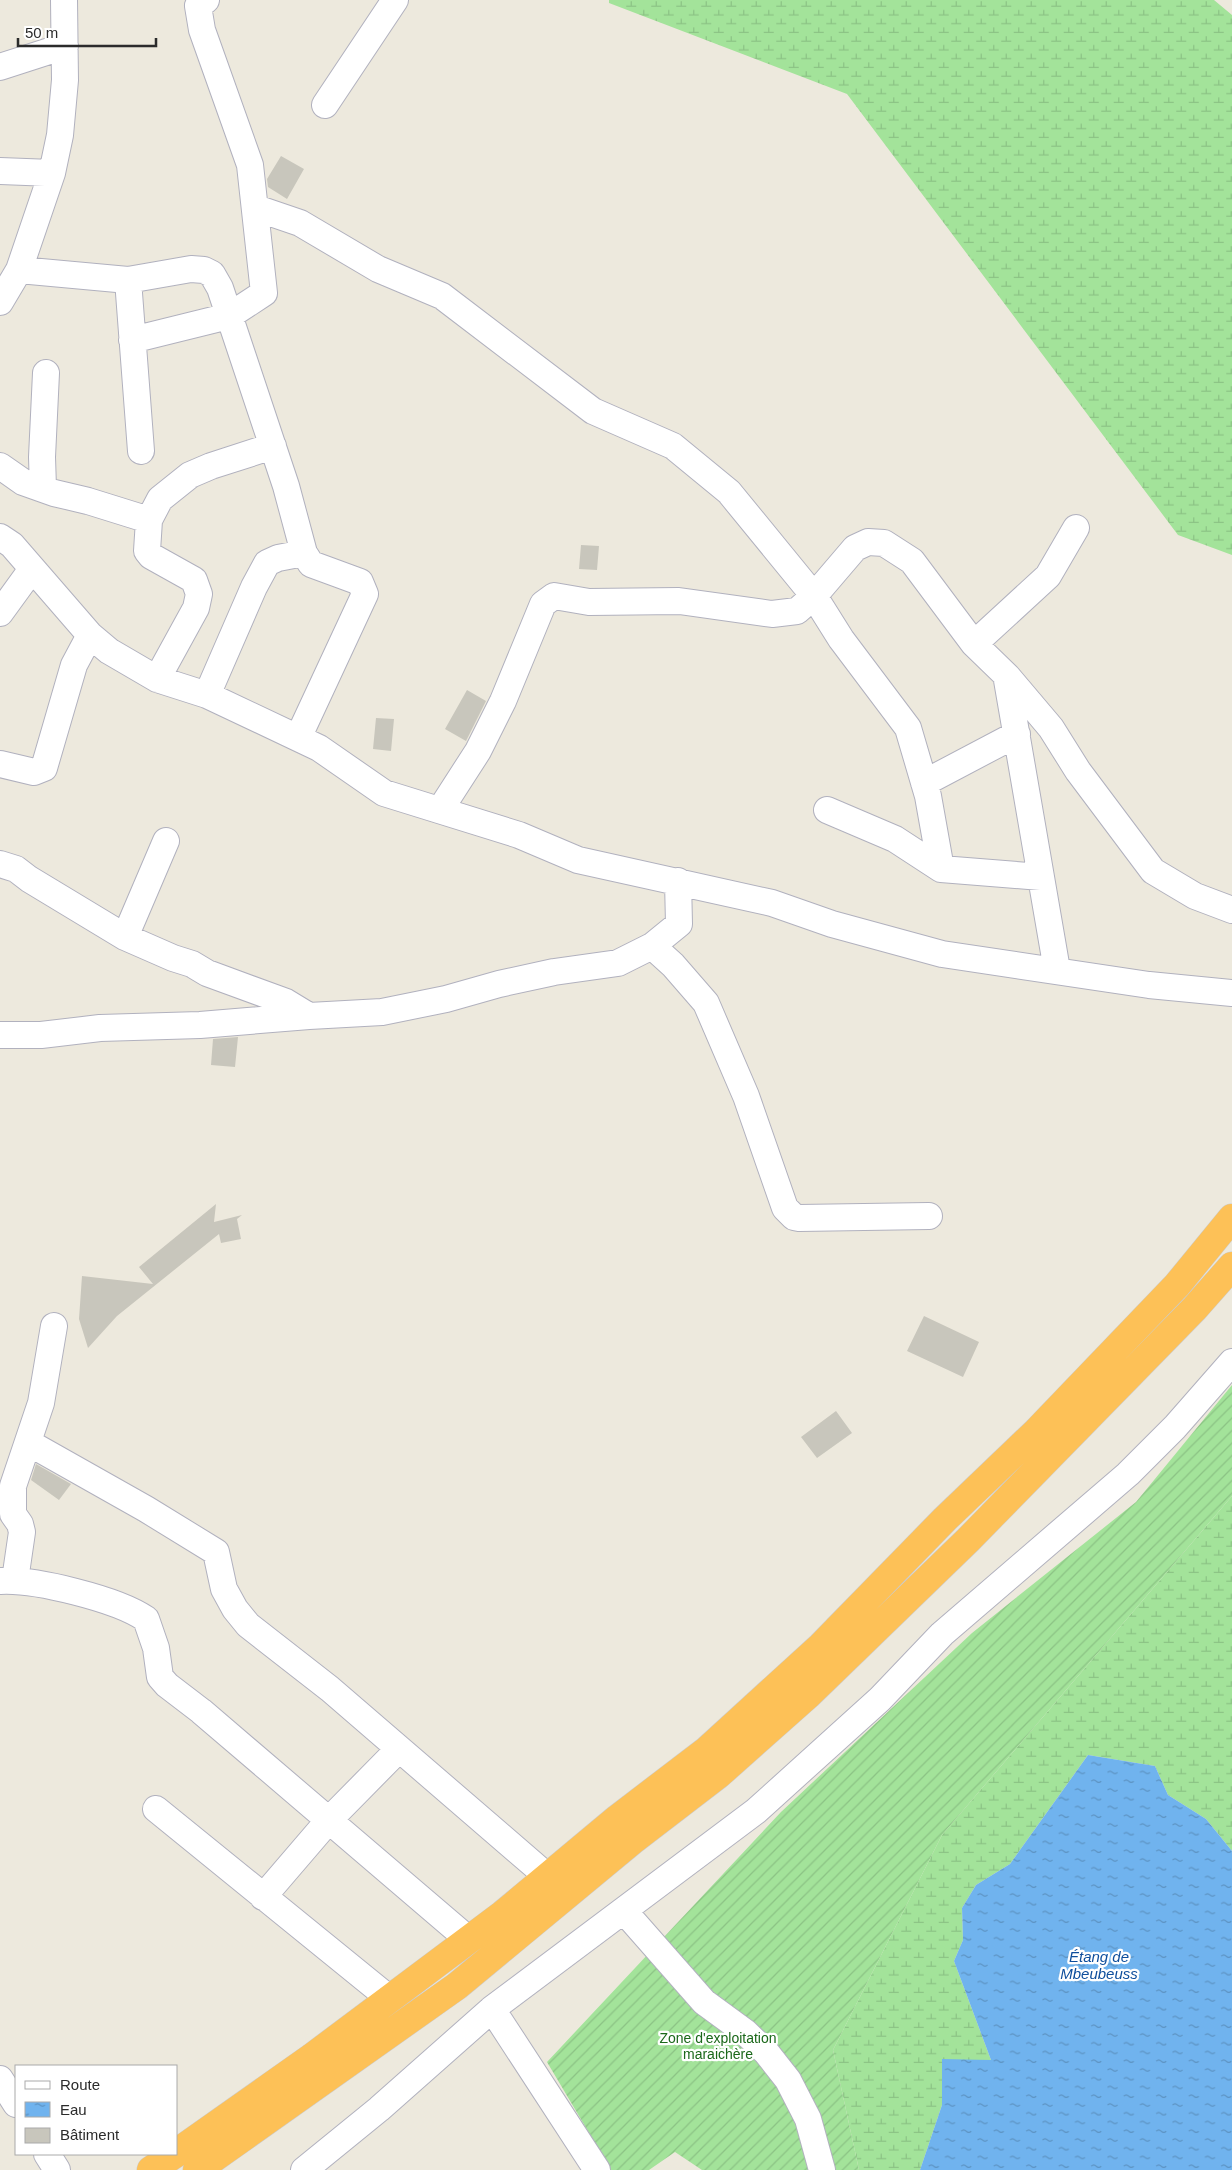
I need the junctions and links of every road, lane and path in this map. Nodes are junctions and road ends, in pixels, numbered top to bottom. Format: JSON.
{"nodes":[{"id":1,"x":64,"y":0,"type":"edge"},
{"id":2,"x":206,"y":0,"type":"edge"},
{"id":3,"x":395,"y":0,"type":"edge"},
{"id":4,"x":65,"y":46,"type":"junction"},
{"id":5,"x":0,"y":67,"type":"edge"},
{"id":6,"x":325,"y":105,"type":"dead end"},
{"id":7,"x":0,"y":171,"type":"edge"},
{"id":8,"x":52,"y":172,"type":"junction"},
{"id":9,"x":256,"y":208,"type":"junction"},
{"id":10,"x":128,"y":280,"type":"junction"},
{"id":11,"x":8,"y":281,"type":"edge"},
{"id":12,"x":229,"y":316,"type":"junction"},
{"id":13,"x":132,"y":340,"type":"junction"},
{"id":14,"x":46,"y":373,"type":"dead end"},
{"id":15,"x":273,"y":446,"type":"junction"},
{"id":16,"x":140,"y":451,"type":"dead end"},
{"id":17,"x":0,"y":466,"type":"edge"},
{"id":18,"x":43,"y":488,"type":"junction"},
{"id":19,"x":149,"y":520,"type":"junction"},
{"id":20,"x":1076,"y":528,"type":"dead end"},
{"id":21,"x":0,"y":537,"type":"edge"},
{"id":22,"x":304,"y":553,"type":"junction"},
{"id":23,"x":32,"y":569,"type":"junction"},
{"id":24,"x":814,"y":596,"type":"junction"},
{"id":25,"x":0,"y":613,"type":"edge"},
{"id":26,"x":90,"y":635,"type":"junction"},
{"id":27,"x":974,"y":644,"type":"junction"},
{"id":28,"x":1007,"y":676,"type":"junction"},
{"id":29,"x":157,"y":679,"type":"junction"},
{"id":30,"x":207,"y":695,"type":"junction"},
{"id":31,"x":1017,"y":734,"type":"junction"},
{"id":32,"x":298,"y":738,"type":"junction"},
{"id":33,"x":0,"y":764,"type":"edge"},
{"id":34,"x":924,"y":782,"type":"junction"},
{"id":35,"x":440,"y":810,"type":"junction"},
{"id":36,"x":827,"y":810,"type":"dead end"},
{"id":37,"x":166,"y":841,"type":"dead end"},
{"id":38,"x":0,"y":864,"type":"edge"},
{"id":39,"x":941,"y":869,"type":"junction"},
{"id":40,"x":1041,"y":877,"type":"junction"},
{"id":41,"x":678,"y":881,"type":"junction"},
{"id":42,"x":1232,"y":910,"type":"edge"},
{"id":43,"x":125,"y":937,"type":"junction"},
{"id":44,"x":652,"y":946,"type":"junction"},
{"id":45,"x":1056,"y":970,"type":"junction"},
{"id":46,"x":1232,"y":993,"type":"edge"},
{"id":47,"x":309,"y":1016,"type":"junction"},
{"id":48,"x":0,"y":1035,"type":"edge"},
{"id":49,"x":929,"y":1216,"type":"dead end"},
{"id":50,"x":1232,"y":1218,"type":"edge"},
{"id":51,"x":1232,"y":1266,"type":"edge"},
{"id":52,"x":54,"y":1326,"type":"dead end"},
{"id":53,"x":1232,"y":1362,"type":"edge"},
{"id":54,"x":29,"y":1443,"type":"junction"},
{"id":55,"x":8,"y":1580,"type":"edge"},
{"id":56,"x":399,"y":1748,"type":"junction"},
{"id":57,"x":156,"y":1809,"type":"dead end"},
{"id":58,"x":328,"y":1820,"type":"junction"},
{"id":59,"x":548,"y":1878,"type":"junction"},
{"id":60,"x":263,"y":1897,"type":"junction"},
{"id":61,"x":624,"y":1911,"type":"junction"},
{"id":62,"x":469,"y":1940,"type":"junction"},
{"id":63,"x":390,"y":1999,"type":"junction"},
{"id":64,"x":492,"y":2009,"type":"junction"},
{"id":65,"x":0,"y":2079,"type":"edge"},
{"id":66,"x":15,"y":2102,"type":"edge"},
{"id":67,"x":178,"y":2151,"type":"edge"},
{"id":68,"x":48,"y":2155,"type":"edge"},
{"id":69,"x":172,"y":2155,"type":"edge"},
{"id":70,"x":57,"y":2170,"type":"edge"},
{"id":71,"x":152,"y":2170,"type":"edge"},
{"id":72,"x":197,"y":2170,"type":"edge"},
{"id":73,"x":304,"y":2170,"type":"edge"},
{"id":74,"x":598,"y":2170,"type":"edge"},
{"id":75,"x":822,"y":2170,"type":"edge"}],
"edges":[{"from":1,"to":4,"type":"street"},
{"from":2,"to":9,"type":"street"},
{"from":3,"to":6,"type":"street"},
{"from":4,"to":5,"type":"street"},
{"from":4,"to":8,"type":"street"},
{"from":7,"to":8,"type":"street"},
{"from":8,"to":11,"type":"street"},
{"from":9,"to":12,"type":"street"},
{"from":9,"to":24,"type":"street"},
{"from":10,"to":11,"type":"street"},
{"from":10,"to":12,"type":"street"},
{"from":10,"to":13,"type":"street"},
{"from":12,"to":13,"type":"street"},
{"from":12,"to":15,"type":"street"},
{"from":13,"to":16,"type":"street"},
{"from":14,"to":18,"type":"street"},
{"from":15,"to":19,"type":"street"},
{"from":15,"to":22,"type":"street"},
{"from":17,"to":18,"type":"street"},
{"from":18,"to":19,"type":"street"},
{"from":19,"to":29,"type":"street"},
{"from":20,"to":27,"type":"street"},
{"from":21,"to":23,"type":"street"},
{"from":22,"to":30,"type":"street"},
{"from":22,"to":32,"type":"street"},
{"from":23,"to":25,"type":"street"},
{"from":23,"to":26,"type":"street"},
{"from":24,"to":27,"type":"street"},
{"from":24,"to":34,"type":"street"},
{"from":24,"to":35,"type":"street"},
{"from":26,"to":29,"type":"street"},
{"from":26,"to":33,"type":"street"},
{"from":27,"to":28,"type":"street"},
{"from":28,"to":31,"type":"street"},
{"from":28,"to":42,"type":"street"},
{"from":29,"to":30,"type":"street"},
{"from":30,"to":32,"type":"street"},
{"from":31,"to":34,"type":"street"},
{"from":31,"to":40,"type":"street"},
{"from":32,"to":35,"type":"street"},
{"from":34,"to":39,"type":"street"},
{"from":35,"to":41,"type":"street"},
{"from":36,"to":39,"type":"street"},
{"from":37,"to":43,"type":"street"},
{"from":38,"to":43,"type":"street"},
{"from":39,"to":40,"type":"street"},
{"from":40,"to":45,"type":"street"},
{"from":41,"to":44,"type":"street"},
{"from":41,"to":45,"type":"street"},
{"from":43,"to":47,"type":"street"},
{"from":44,"to":47,"type":"street"},
{"from":44,"to":49,"type":"street"},
{"from":45,"to":46,"type":"street"},
{"from":47,"to":48,"type":"street"},
{"from":50,"to":59,"type":"highway"},
{"from":51,"to":72,"type":"highway"},
{"from":52,"to":54,"type":"street"},
{"from":53,"to":61,"type":"street"},
{"from":54,"to":55,"type":"street"},
{"from":54,"to":56,"type":"street"},
{"from":55,"to":58,"type":"street"},
{"from":56,"to":58,"type":"street"},
{"from":56,"to":59,"type":"street"},
{"from":57,"to":60,"type":"street"},
{"from":58,"to":60,"type":"street"},
{"from":58,"to":62,"type":"street"},
{"from":59,"to":62,"type":"highway"},
{"from":60,"to":63,"type":"street"},
{"from":61,"to":64,"type":"street"},
{"from":61,"to":75,"type":"street"},
{"from":62,"to":63,"type":"highway"},
{"from":63,"to":67,"type":"highway"},
{"from":64,"to":73,"type":"street"},
{"from":64,"to":74,"type":"street"},
{"from":65,"to":66,"type":"street"},
{"from":68,"to":70,"type":"street"},
{"from":69,"to":71,"type":"highway"}]}
